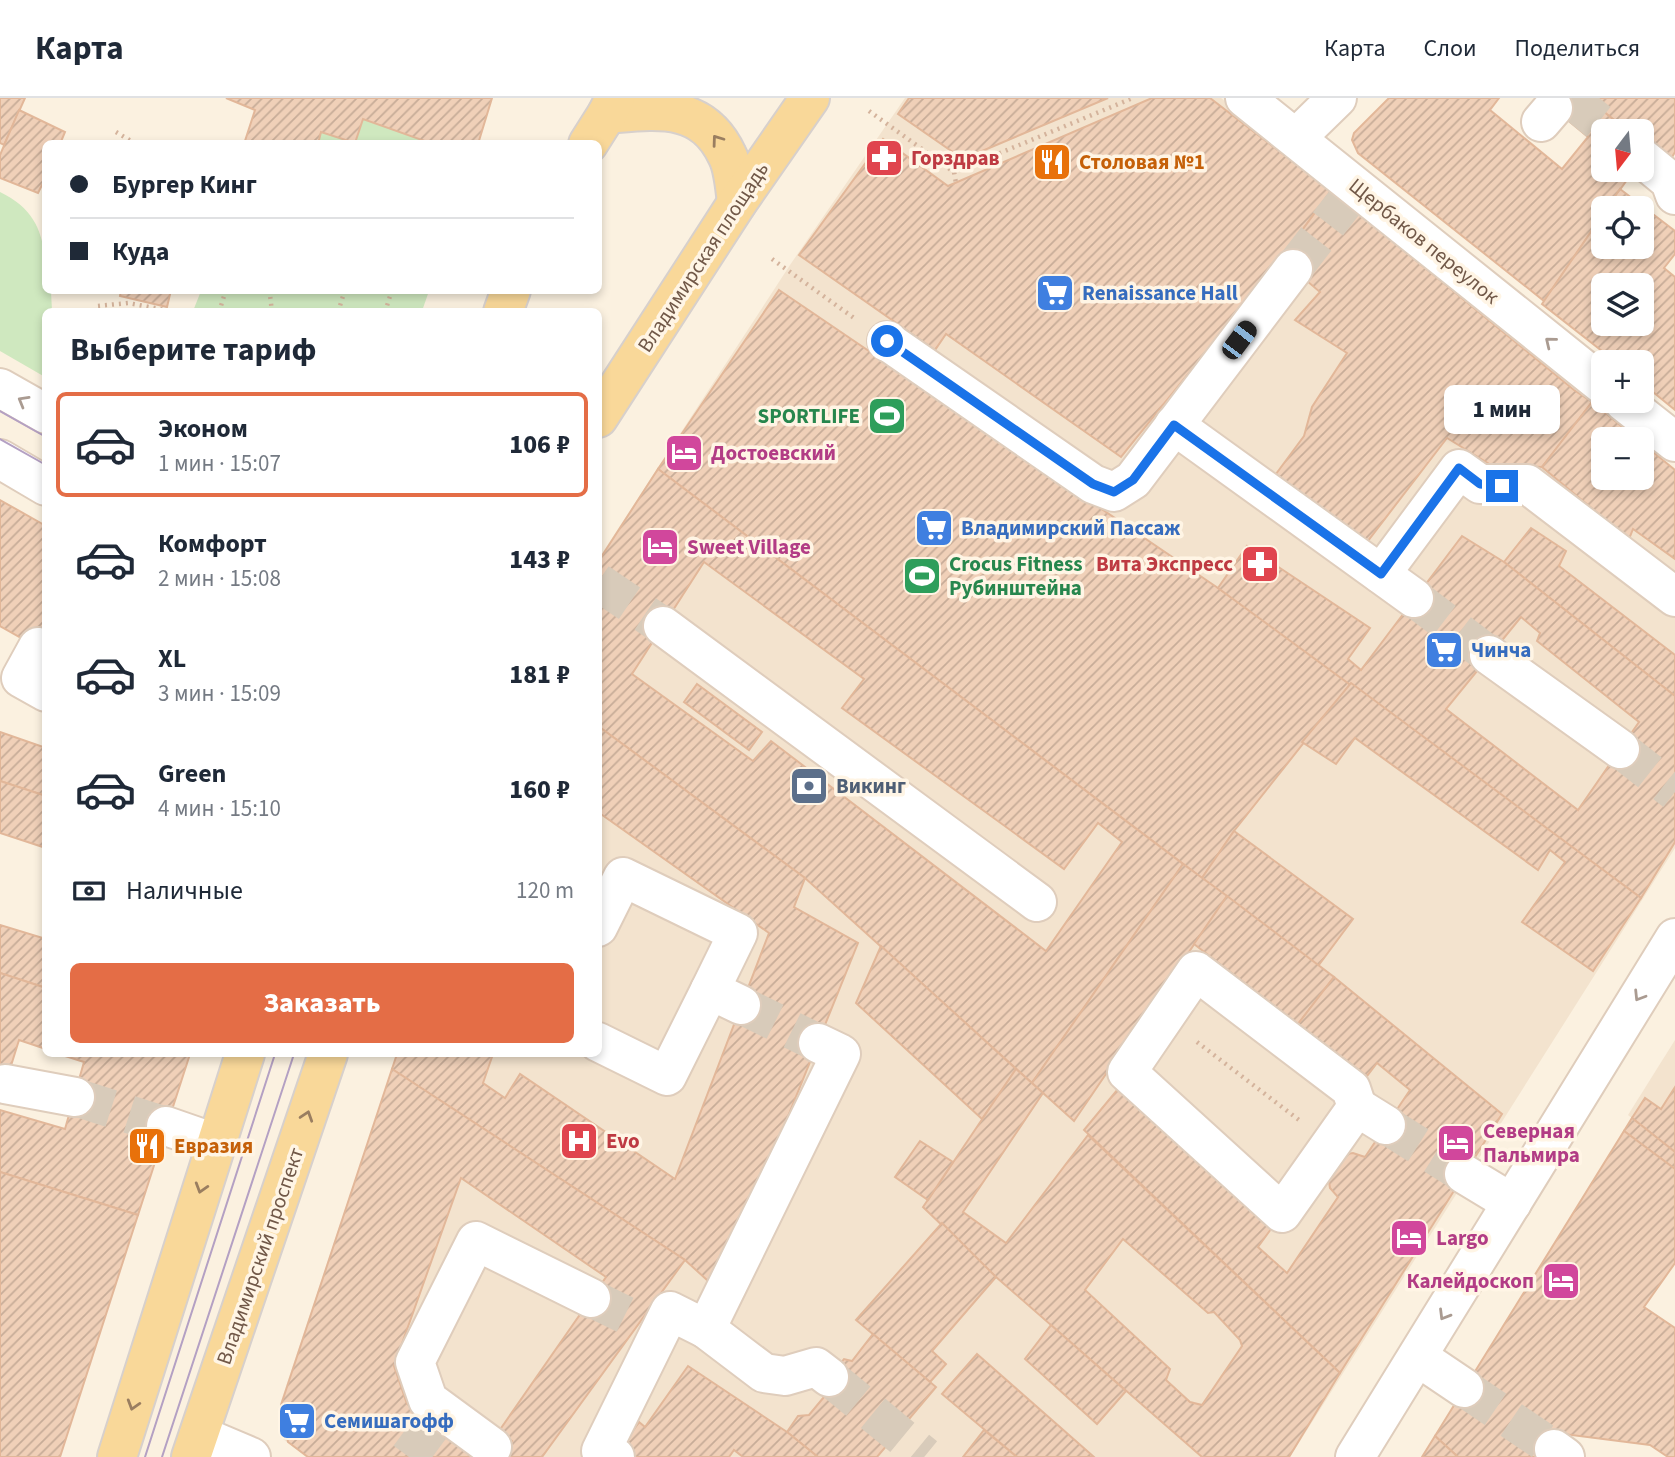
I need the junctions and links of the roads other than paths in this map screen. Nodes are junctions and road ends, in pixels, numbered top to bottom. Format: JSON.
{"nodes":[{"id":1,"x":810,"y":98,"type":"edge"},
{"id":2,"x":1245,"y":98,"type":"edge"},
{"id":3,"x":1337,"y":98,"type":"edge"},
{"id":4,"x":609,"y":113,"type":"edge"},
{"id":5,"x":1296,"y":138,"type":"junction"},
{"id":6,"x":737,"y":203,"type":"junction"},
{"id":7,"x":1293,"y":269,"type":"tunnel mouth"},
{"id":8,"x":887,"y":341,"type":"road end"},
{"id":9,"x":1591,"y":375,"type":"edge"},
{"id":10,"x":611,"y":384,"type":"edge"},
{"id":11,"x":0,"y":388,"type":"edge"},
{"id":12,"x":602,"y":408,"type":"edge"},
{"id":13,"x":42,"y":412,"type":"edge"},
{"id":14,"x":1640,"y":413,"type":"edge"},
{"id":15,"x":1174,"y":425,"type":"junction"},
{"id":16,"x":1673,"y":436,"type":"edge"},
{"id":17,"x":0,"y":459,"type":"edge"},
{"id":18,"x":41,"y":473,"type":"edge"},
{"id":19,"x":1381,"y":574,"type":"junction"},
{"id":20,"x":1675,"y":597,"type":"edge"},
{"id":21,"x":1414,"y":598,"type":"tunnel mouth"},
{"id":22,"x":663,"y":626,"type":"tunnel mouth"},
{"id":23,"x":38,"y":647,"type":"dead end"},
{"id":24,"x":1489,"y":655,"type":"tunnel mouth"},
{"id":25,"x":42,"y":690,"type":"edge"},
{"id":26,"x":1619,"y":749,"type":"tunnel mouth"},
{"id":27,"x":1037,"y":902,"type":"dead end"},
{"id":28,"x":602,"y":919,"type":"edge"},
{"id":29,"x":1675,"y":938,"type":"edge"},
{"id":30,"x":818,"y":1043,"type":"tunnel mouth"},
{"id":31,"x":602,"y":1044,"type":"edge"},
{"id":32,"x":244,"y":1057,"type":"edge"},
{"id":33,"x":327,"y":1057,"type":"edge"},
{"id":34,"x":5,"y":1084,"type":"dead end"},
{"id":35,"x":75,"y":1097,"type":"tunnel mouth"},
{"id":36,"x":166,"y":1126,"type":"tunnel mouth"},
{"id":37,"x":215,"y":1143,"type":"junction"},
{"id":38,"x":1330,"y":1143,"type":"joint"},
{"id":39,"x":1464,"y":1174,"type":"tunnel mouth"},
{"id":40,"x":1512,"y":1203,"type":"junction"},
{"id":41,"x":592,"y":1298,"type":"tunnel mouth"},
{"id":42,"x":706,"y":1329,"type":"junction"},
{"id":43,"x":1418,"y":1357,"type":"junction"},
{"id":44,"x":829,"y":1377,"type":"tunnel mouth"},
{"id":45,"x":1464,"y":1388,"type":"tunnel mouth"},
{"id":46,"x":195,"y":1446,"type":"edge"},
{"id":47,"x":492,"y":1447,"type":"dead end"},
{"id":48,"x":117,"y":1457,"type":"edge"},
{"id":49,"x":251,"y":1457,"type":"edge"},
{"id":50,"x":615,"y":1457,"type":"edge"},
{"id":51,"x":1355,"y":1457,"type":"edge"}],
"edges":[{"from":1,"to":6,"type":"main road","name":"Владимирская площадь"},
{"from":2,"to":5,"type":"street","name":"Щербаков переулок"},
{"from":3,"to":5,"type":"street"},
{"from":6,"to":4,"type":"main road","one_way":true},
{"from":9,"to":5,"type":"street","name":"Щербаков переулок","one_way":true},
{"from":6,"to":10,"type":"main road","name":"Владимирская площадь"},
{"from":7,"to":15,"type":"street"},
{"from":8,"to":15,"type":"street"},
{"from":10,"to":12,"type":"main road","name":"Владимирская площадь"},
{"from":13,"to":11,"type":"street","one_way":true},
{"from":14,"to":16,"type":"street"},
{"from":15,"to":19,"type":"street"},
{"from":17,"to":18,"type":"street"},
{"from":19,"to":20,"type":"street"},
{"from":19,"to":21,"type":"street"},
{"from":22,"to":27,"type":"street"},
{"from":23,"to":25,"type":"street"},
{"from":24,"to":26,"type":"street"},
{"from":28,"to":31,"type":"street"},
{"from":29,"to":40,"type":"street","one_way":true},
{"from":30,"to":42,"type":"street"},
{"from":32,"to":37,"type":"main road"},
{"from":46,"to":33,"type":"main road","name":"Владимирский проспект","one_way":true},
{"from":34,"to":35,"type":"street"},
{"from":36,"to":37,"type":"street"},
{"from":37,"to":48,"type":"main road","one_way":true},
{"from":38,"to":38,"type":"street"},
{"from":39,"to":40,"type":"street"},
{"from":40,"to":43,"type":"street","one_way":true},
{"from":41,"to":47,"type":"street"},
{"from":42,"to":44,"type":"street"},
{"from":42,"to":50,"type":"street"},
{"from":43,"to":45,"type":"street"},
{"from":43,"to":51,"type":"street"},
{"from":46,"to":49,"type":"street"}]}
